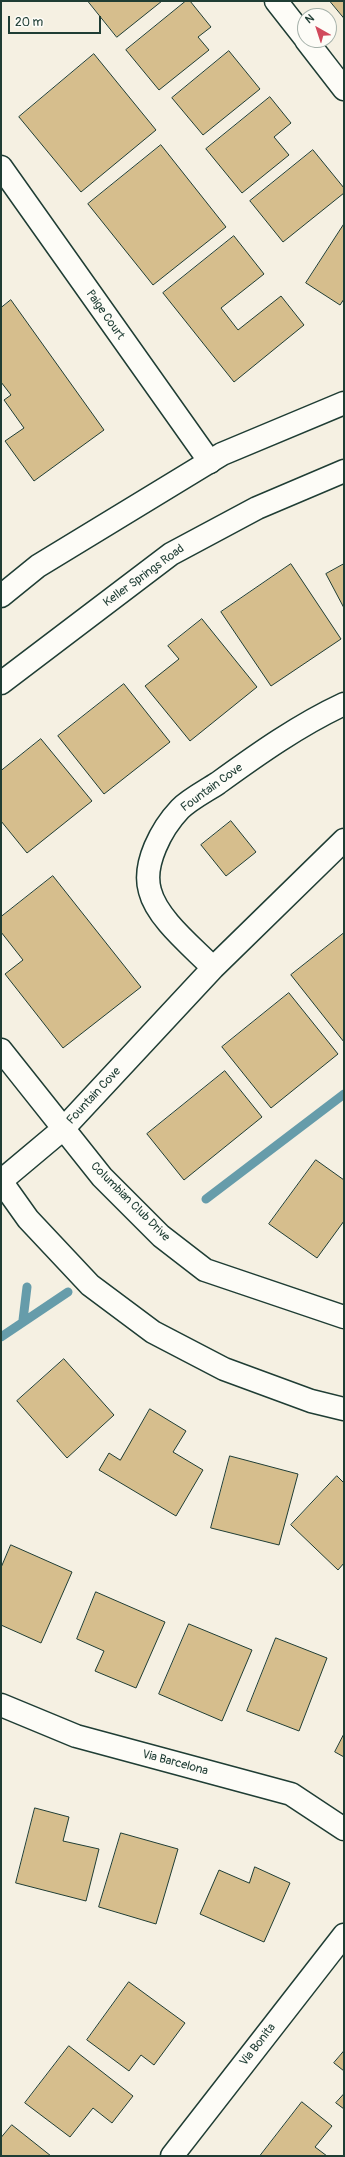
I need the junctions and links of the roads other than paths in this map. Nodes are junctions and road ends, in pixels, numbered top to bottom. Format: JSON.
{"nodes":[{"id":1,"x":276,"y":1,"type":"edge"},
{"id":2,"x":297,"y":28,"type":"edge"},
{"id":3,"x":313,"y":48,"type":"edge"},
{"id":4,"x":344,"y":89,"type":"edge"},
{"id":5,"x":1,"y":167,"type":"edge"},
{"id":6,"x":344,"y":403,"type":"edge"},
{"id":7,"x":210,"y":462,"type":"junction"},
{"id":8,"x":344,"y":471,"type":"edge"},
{"id":9,"x":1,"y":596,"type":"edge"},
{"id":10,"x":1,"y":683,"type":"edge"},
{"id":11,"x":344,"y":704,"type":"edge"},
{"id":12,"x":344,"y":840,"type":"edge"},
{"id":13,"x":213,"y":968,"type":"junction"},
{"id":14,"x":1,"y":1050,"type":"edge"},
{"id":15,"x":63,"y":1129,"type":"junction"},
{"id":16,"x":1,"y":1181,"type":"edge"},
{"id":17,"x":344,"y":1317,"type":"edge"},
{"id":18,"x":344,"y":1409,"type":"edge"},
{"id":19,"x":1,"y":1705,"type":"edge"},
{"id":20,"x":344,"y":1829,"type":"edge"},
{"id":21,"x":344,"y":1935,"type":"edge"},
{"id":22,"x":172,"y":2156,"type":"edge"}],
"edges":[{"from":1,"to":2,"type":"street"},
{"from":3,"to":4,"type":"street"},
{"from":5,"to":7,"type":"street","name":"Paige Court"},
{"from":6,"to":7,"type":"street"},
{"from":7,"to":9,"type":"street"},
{"from":8,"to":10,"type":"street","name":"Keller Springs Road"},
{"from":11,"to":13,"type":"street","name":"Fountain Cove"},
{"from":12,"to":13,"type":"street","name":"Fountain Cove"},
{"from":13,"to":15,"type":"street","name":"Fountain Cove"},
{"from":14,"to":15,"type":"street","name":"Columbian Club Drive"},
{"from":15,"to":16,"type":"street","name":"Fountain Cove"},
{"from":15,"to":17,"type":"street","name":"Columbian Club Drive"},
{"from":16,"to":18,"type":"street"},
{"from":19,"to":20,"type":"street","name":"Via Barcelona"},
{"from":21,"to":22,"type":"street","name":"Via Bonita"}]}
